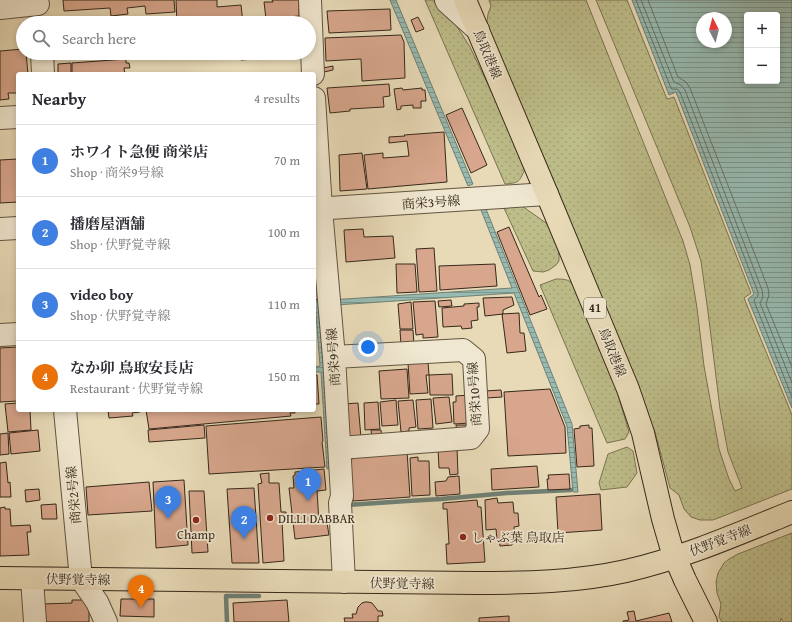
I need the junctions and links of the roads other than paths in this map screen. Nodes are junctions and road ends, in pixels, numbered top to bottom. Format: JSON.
{"nodes":[{"id":1,"x":310,"y":0,"type":"edge"},
{"id":2,"x":446,"y":0,"type":"edge"},
{"id":3,"x":465,"y":0,"type":"edge"},
{"id":4,"x":0,"y":8,"type":"edge"},
{"id":5,"x":39,"y":9,"type":"edge"},
{"id":6,"x":311,"y":16,"type":"edge"},
{"id":7,"x":478,"y":30,"type":"junction"},
{"id":8,"x":42,"y":60,"type":"edge"},
{"id":9,"x":312,"y":60,"type":"edge"},
{"id":10,"x":43,"y":72,"type":"edge"},
{"id":11,"x":313,"y":72,"type":"edge"},
{"id":12,"x":16,"y":117,"type":"edge"},
{"id":13,"x":0,"y":118,"type":"edge"},
{"id":14,"x":316,"y":154,"type":"edge"},
{"id":15,"x":547,"y":194,"type":"junction"},
{"id":16,"x":318,"y":209,"type":"edge"},
{"id":17,"x":16,"y":228,"type":"edge"},
{"id":18,"x":0,"y":229,"type":"edge"},
{"id":19,"x":16,"y":334,"type":"edge"},
{"id":20,"x":0,"y":335,"type":"edge"},
{"id":21,"x":334,"y":357,"type":"junction"},
{"id":22,"x":66,"y":412,"type":"edge"},
{"id":23,"x":340,"y":448,"type":"junction"},
{"id":24,"x":792,"y":512,"type":"edge"},
{"id":25,"x":675,"y":557,"type":"junction"},
{"id":26,"x":0,"y":578,"type":"edge"},
{"id":27,"x":32,"y":579,"type":"junction"},
{"id":28,"x":81,"y":579,"type":"junction"},
{"id":29,"x":344,"y":582,"type":"junction"},
{"id":30,"x":35,"y":622,"type":"edge"},
{"id":31,"x":106,"y":622,"type":"edge"},
{"id":32,"x":706,"y":622,"type":"edge"}],
"edges":[{"from":1,"to":6,"type":"street"},
{"from":2,"to":7,"type":"street"},
{"from":3,"to":7,"type":"main road","name":"鳥取港線","number":"41"},
{"from":4,"to":5,"type":"street"},
{"from":7,"to":15,"type":"main road","name":"鳥取港線","number":"41"},
{"from":8,"to":10,"type":"street"},
{"from":9,"to":11,"type":"street"},
{"from":12,"to":13,"type":"street"},
{"from":14,"to":16,"type":"street","name":"商栄9号線"},
{"from":15,"to":16,"type":"street","name":"商栄3号線"},
{"from":15,"to":25,"type":"main road","name":"鳥取港線","number":"41"},
{"from":16,"to":21,"type":"street","name":"商栄9号線"},
{"from":17,"to":18,"type":"street"},
{"from":19,"to":20,"type":"street"},
{"from":21,"to":23,"type":"street","name":"商栄9号線"},
{"from":21,"to":23,"type":"street","name":"商栄10号線"},
{"from":22,"to":28,"type":"street","name":"商栄2号線"},
{"from":23,"to":29,"type":"street","name":"商栄9号線"},
{"from":24,"to":25,"type":"main road","name":"伏野覚寺線"},
{"from":25,"to":29,"type":"main road","name":"伏野覚寺線"},
{"from":25,"to":32,"type":"main road","name":"鳥取港線","number":"41"},
{"from":26,"to":27,"type":"main road","name":"伏野覚寺線"},
{"from":27,"to":28,"type":"main road","name":"伏野覚寺線"},
{"from":27,"to":30,"type":"street"},
{"from":28,"to":29,"type":"main road","name":"伏野覚寺線"},
{"from":28,"to":31,"type":"street"}]}
